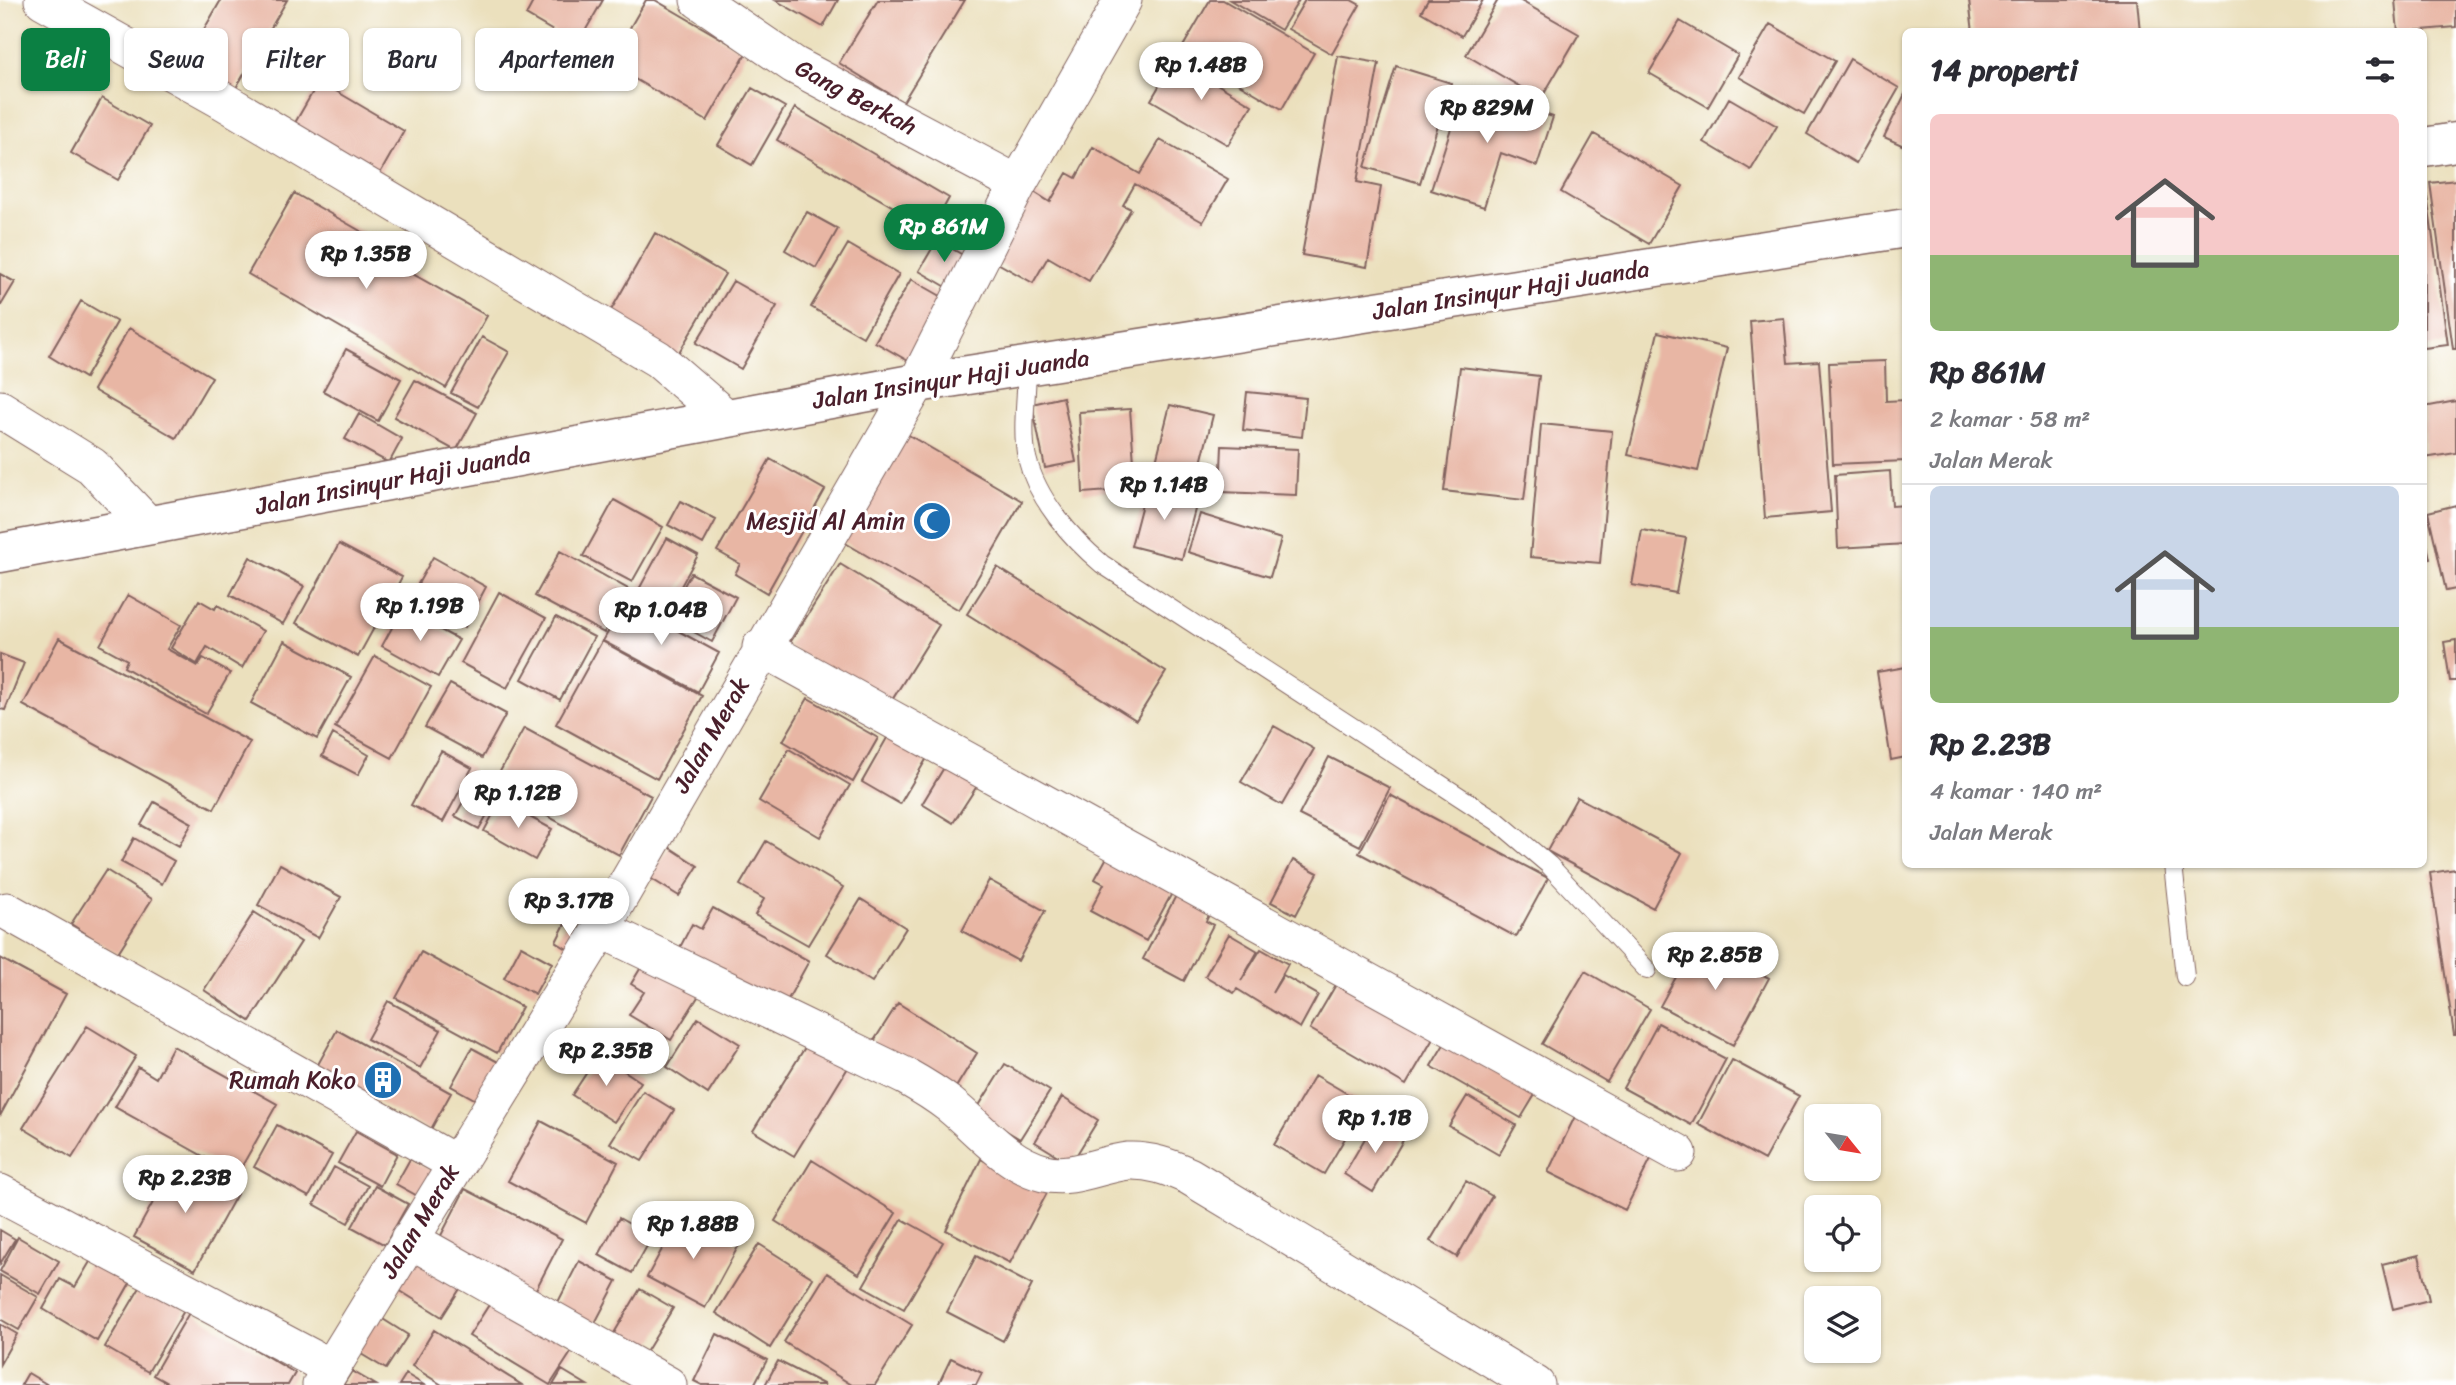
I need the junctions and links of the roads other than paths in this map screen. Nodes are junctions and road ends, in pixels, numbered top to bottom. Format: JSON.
{"nodes":[{"id":1,"x":43,"y":0,"type":"edge"},
{"id":2,"x":699,"y":0,"type":"edge"},
{"id":3,"x":1123,"y":0,"type":"edge"},
{"id":4,"x":2456,"y":142,"type":"edge"},
{"id":5,"x":2427,"y":147,"type":"edge"},
{"id":6,"x":1018,"y":184,"type":"junction"},
{"id":7,"x":1902,"y":229,"type":"edge"},
{"id":8,"x":1027,"y":366,"type":"junction"},
{"id":9,"x":917,"y":383,"type":"junction"},
{"id":10,"x":0,"y":409,"type":"edge"},
{"id":11,"x":725,"y":417,"type":"junction"},
{"id":12,"x":148,"y":526,"type":"junction"},
{"id":13,"x":0,"y":553,"type":"edge"},
{"id":14,"x":761,"y":648,"type":"junction"},
{"id":15,"x":2173,"y":868,"type":"edge"},
{"id":16,"x":7,"y":911,"type":"dead end"},
{"id":17,"x":601,"y":929,"type":"junction"},
{"id":18,"x":1647,"y":970,"type":"dead end"},
{"id":19,"x":2185,"y":977,"type":"dead end"},
{"id":20,"x":1678,"y":1153,"type":"dead end"},
{"id":21,"x":455,"y":1163,"type":"junction"},
{"id":22,"x":0,"y":1193,"type":"edge"},
{"id":23,"x":409,"y":1239,"type":"junction"},
{"id":24,"x":326,"y":1376,"type":"edge"},
{"id":25,"x":667,"y":1385,"type":"edge"},
{"id":26,"x":1536,"y":1385,"type":"edge"}],
"edges":[{"from":1,"to":11,"type":"street"},
{"from":2,"to":6,"type":"street","name":"Gang Berkah"},
{"from":3,"to":6,"type":"street","name":"Jalan Merak"},
{"from":4,"to":5,"type":"street"},
{"from":6,"to":9,"type":"street","name":"Jalan Merak"},
{"from":7,"to":8,"type":"street","name":"Jalan Insinyur Haji Juanda"},
{"from":8,"to":9,"type":"street","name":"Jalan Insinyur Haji Juanda"},
{"from":8,"to":18,"type":"lane"},
{"from":9,"to":11,"type":"street","name":"Jalan Insinyur Haji Juanda"},
{"from":9,"to":14,"type":"street","name":"Jalan Merak"},
{"from":10,"to":12,"type":"street"},
{"from":11,"to":12,"type":"street","name":"Jalan Insinyur Haji Juanda"},
{"from":12,"to":13,"type":"street","name":"Jalan Insinyur Haji Juanda"},
{"from":14,"to":17,"type":"street","name":"Jalan Merak"},
{"from":14,"to":20,"type":"street"},
{"from":15,"to":19,"type":"lane"},
{"from":16,"to":21,"type":"street"},
{"from":17,"to":21,"type":"street","name":"Jalan Merak"},
{"from":17,"to":26,"type":"street"},
{"from":21,"to":23,"type":"street","name":"Jalan Merak"},
{"from":22,"to":24,"type":"street"},
{"from":23,"to":24,"type":"street","name":"Jalan Merak"},
{"from":23,"to":25,"type":"street"}]}
